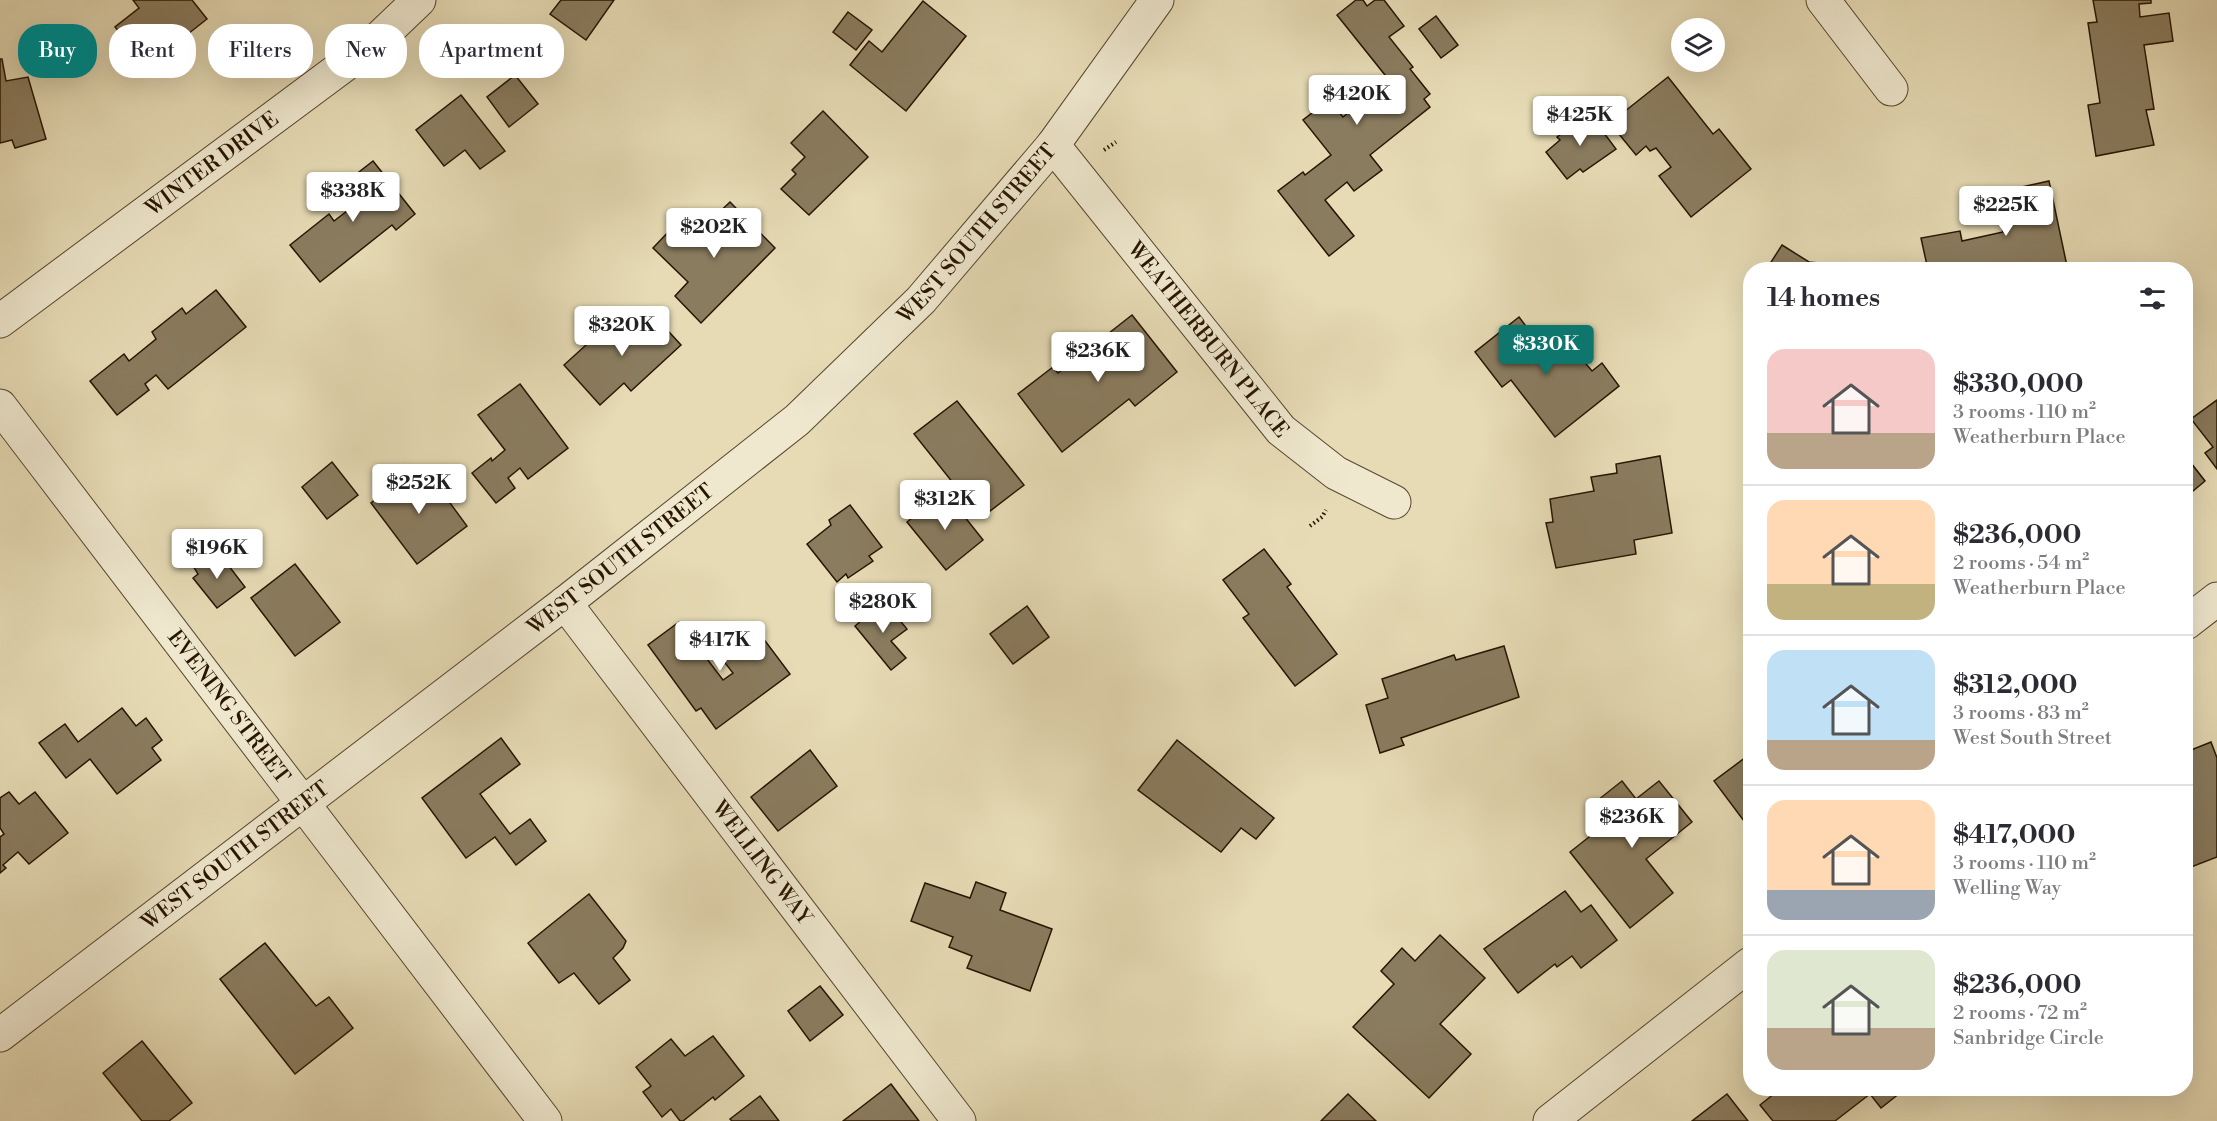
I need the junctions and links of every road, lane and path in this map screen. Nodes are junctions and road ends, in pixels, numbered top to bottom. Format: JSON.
{"nodes":[{"id":1,"x":419,"y":0,"type":"edge"},
{"id":2,"x":1157,"y":0,"type":"edge"},
{"id":3,"x":1823,"y":0,"type":"edge"},
{"id":4,"x":1891,"y":89,"type":"dead end"},
{"id":5,"x":1116,"y":142,"type":"dead end"},
{"id":6,"x":1053,"y":145,"type":"junction"},
{"id":7,"x":1103,"y":151,"type":"dead end"},
{"id":8,"x":0,"y":321,"type":"edge"},
{"id":9,"x":0,"y":406,"type":"edge"},
{"id":10,"x":1394,"y":502,"type":"dead end"},
{"id":11,"x":1322,"y":517,"type":"dead end"},
{"id":12,"x":1310,"y":526,"type":"dead end"},
{"id":13,"x":2217,"y":598,"type":"edge"},
{"id":14,"x":565,"y":603,"type":"junction"},
{"id":15,"x":2193,"y":617,"type":"edge"},
{"id":16,"x":303,"y":804,"type":"junction"},
{"id":17,"x":1743,"y":969,"type":"edge"},
{"id":18,"x":0,"y":1035,"type":"edge"},
{"id":19,"x":545,"y":1121,"type":"edge"},
{"id":20,"x":959,"y":1121,"type":"edge"},
{"id":21,"x":1550,"y":1121,"type":"edge"}],
"edges":[{"from":1,"to":8,"type":"street","name":"WINTER DRIVE"},
{"from":2,"to":6,"type":"street","name":"WEST SOUTH STREET"},
{"from":3,"to":4,"type":"street"},
{"from":5,"to":7,"type":"path"},
{"from":6,"to":10,"type":"street","name":"WEATHERBURN PLACE"},
{"from":6,"to":14,"type":"street","name":"WEST SOUTH STREET"},
{"from":9,"to":16,"type":"street","name":"EVENING STREET"},
{"from":11,"to":12,"type":"path"},
{"from":13,"to":15,"type":"street"},
{"from":14,"to":16,"type":"street","name":"WEST SOUTH STREET"},
{"from":14,"to":20,"type":"street","name":"WELLING WAY"},
{"from":16,"to":18,"type":"street","name":"WEST SOUTH STREET"},
{"from":16,"to":19,"type":"street","name":"EVENING STREET"},
{"from":17,"to":21,"type":"street"}]}
